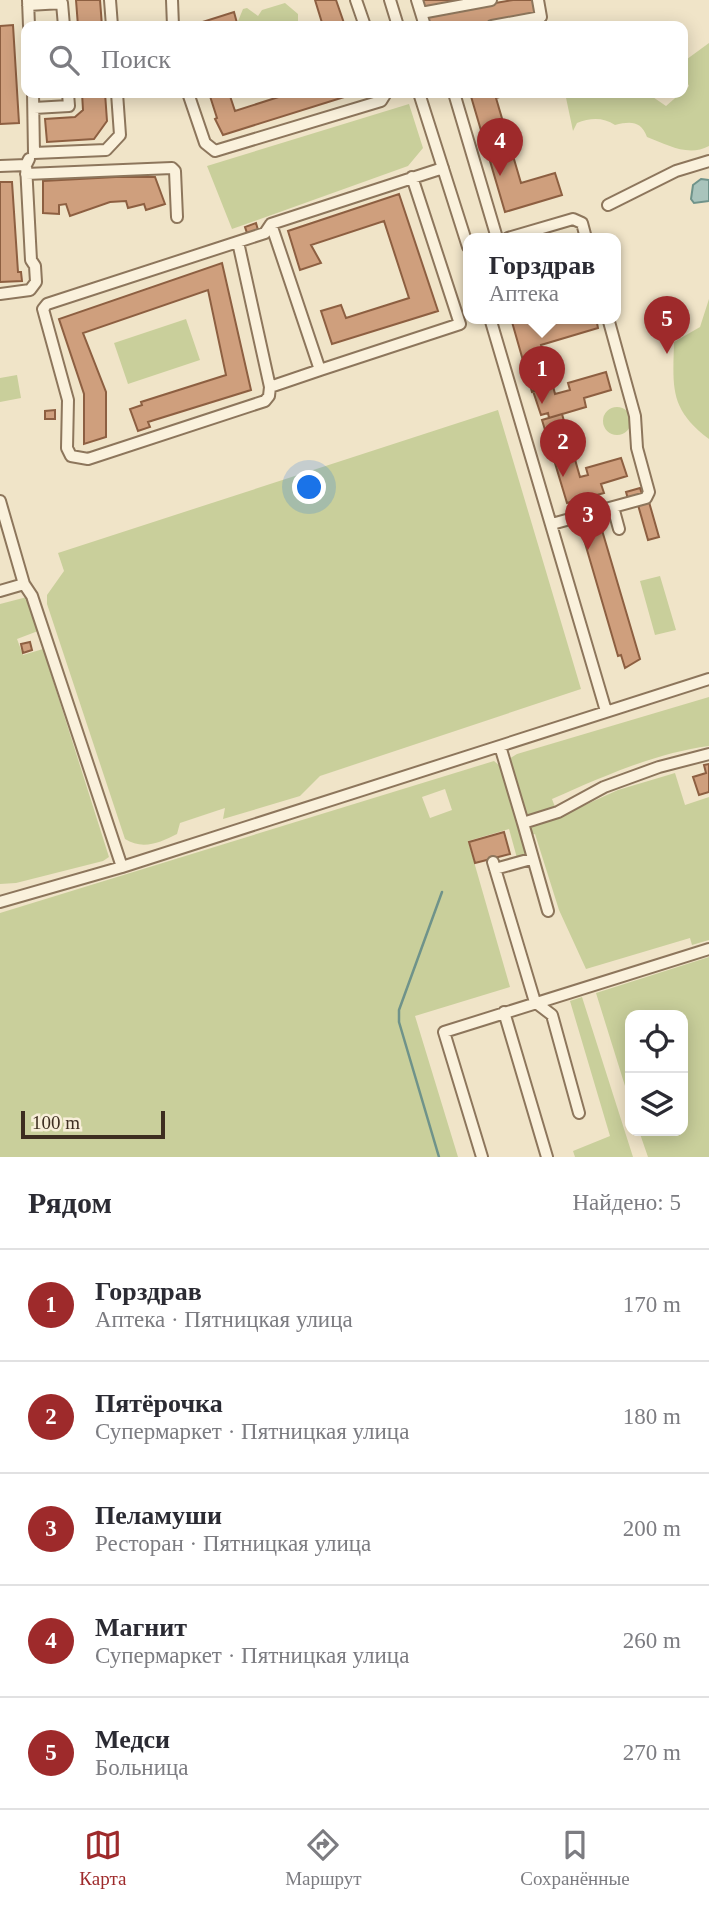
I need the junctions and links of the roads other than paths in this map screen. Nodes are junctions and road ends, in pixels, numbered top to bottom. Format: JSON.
{"nodes":[{"id":1,"x":110,"y":0,"type":"edge"},
{"id":2,"x":172,"y":0,"type":"edge"},
{"id":3,"x":356,"y":0,"type":"edge"},
{"id":4,"x":390,"y":0,"type":"edge"},
{"id":5,"x":417,"y":0,"type":"edge"},
{"id":6,"x":491,"y":0,"type":"edge"},
{"id":7,"x":538,"y":0,"type":"edge"},
{"id":8,"x":28,"y":2,"type":"edge"},
{"id":9,"x":421,"y":13,"type":"junction"},
{"id":10,"x":29,"y":21,"type":"edge"},
{"id":11,"x":64,"y":21,"type":"edge"},
{"id":12,"x":112,"y":21,"type":"edge"},
{"id":13,"x":173,"y":21,"type":"edge"},
{"id":14,"x":363,"y":21,"type":"edge"},
{"id":15,"x":396,"y":21,"type":"edge"},
{"id":16,"x":423,"y":21,"type":"edge"},
{"id":17,"x":523,"y":21,"type":"edge"},
{"id":18,"x":33,"y":98,"type":"edge"},
{"id":19,"x":68,"y":98,"type":"edge"},
{"id":20,"x":117,"y":98,"type":"edge"},
{"id":21,"x":190,"y":98,"type":"edge"},
{"id":22,"x":382,"y":98,"type":"edge"},
{"id":23,"x":421,"y":98,"type":"edge"},
{"id":24,"x":455,"y":98,"type":"edge"},
{"id":25,"x":34,"y":108,"type":"junction"},
{"id":26,"x":34,"y":153,"type":"junction"},
{"id":27,"x":709,"y":161,"type":"edge"},
{"id":28,"x":0,"y":166,"type":"edge"},
{"id":29,"x":443,"y":168,"type":"junction"},
{"id":30,"x":26,"y":169,"type":"junction"},
{"id":31,"x":412,"y":177,"type":"junction"},
{"id":32,"x":608,"y":205,"type":"dead end"},
{"id":33,"x":177,"y":217,"type":"dead end"},
{"id":34,"x":271,"y":223,"type":"junction"},
{"id":35,"x":464,"y":233,"type":"edge"},
{"id":36,"x":496,"y":233,"type":"edge"},
{"id":37,"x":525,"y":233,"type":"edge"},
{"id":38,"x":585,"y":233,"type":"edge"},
{"id":39,"x":239,"y":242,"type":"junction"},
{"id":40,"x":0,"y":294,"type":"edge"},
{"id":41,"x":492,"y":324,"type":"edge"},
{"id":42,"x":610,"y":324,"type":"edge"},
{"id":43,"x":320,"y":370,"type":"junction"},
{"id":44,"x":270,"y":387,"type":"junction"},
{"id":45,"x":0,"y":501,"type":"edge"},
{"id":46,"x":613,"y":507,"type":"junction"},
{"id":47,"x":552,"y":524,"type":"junction"},
{"id":48,"x":619,"y":529,"type":"dead end"},
{"id":49,"x":4,"y":536,"type":"edge"},
{"id":50,"x":24,"y":584,"type":"junction"},
{"id":51,"x":0,"y":591,"type":"edge"},
{"id":52,"x":709,"y":679,"type":"edge"},
{"id":53,"x":606,"y":710,"type":"junction"},
{"id":54,"x":499,"y":746,"type":"junction"},
{"id":55,"x":709,"y":754,"type":"edge"},
{"id":56,"x":523,"y":822,"type":"junction"},
{"id":57,"x":531,"y":859,"type":"junction"},
{"id":58,"x":122,"y":867,"type":"junction"},
{"id":59,"x":0,"y":902,"type":"edge"},
{"id":60,"x":548,"y":911,"type":"dead end"},
{"id":61,"x":709,"y":949,"type":"edge"},
{"id":62,"x":535,"y":1002,"type":"junction"},
{"id":63,"x":504,"y":1012,"type":"junction"},
{"id":64,"x":579,"y":1113,"type":"dead end"},
{"id":65,"x":482,"y":1157,"type":"edge"},
{"id":66,"x":547,"y":1157,"type":"edge"}],
"edges":[{"from":1,"to":12,"type":"street"},
{"from":2,"to":13,"type":"street"},
{"from":3,"to":14,"type":"street"},
{"from":4,"to":15,"type":"street"},
{"from":5,"to":9,"type":"street"},
{"from":6,"to":9,"type":"street"},
{"from":7,"to":17,"type":"street"},
{"from":8,"to":10,"type":"street"},
{"from":8,"to":11,"type":"street"},
{"from":9,"to":16,"type":"street"},
{"from":18,"to":25,"type":"street"},
{"from":19,"to":25,"type":"street"},
{"from":20,"to":26,"type":"street"},
{"from":21,"to":22,"type":"street"},
{"from":23,"to":29,"type":"street"},
{"from":24,"to":36,"type":"street"},
{"from":25,"to":26,"type":"street"},
{"from":26,"to":30,"type":"street"},
{"from":27,"to":32,"type":"street"},
{"from":28,"to":30,"type":"street"},
{"from":29,"to":31,"type":"street"},
{"from":29,"to":35,"type":"street"},
{"from":30,"to":33,"type":"street"},
{"from":30,"to":40,"type":"street"},
{"from":31,"to":34,"type":"street"},
{"from":31,"to":43,"type":"street"},
{"from":34,"to":39,"type":"street"},
{"from":34,"to":43,"type":"street"},
{"from":37,"to":38,"type":"street"},
{"from":39,"to":44,"type":"street"},
{"from":39,"to":44,"type":"street"},
{"from":41,"to":47,"type":"street"},
{"from":42,"to":46,"type":"street"},
{"from":43,"to":44,"type":"street"},
{"from":45,"to":49,"type":"street"},
{"from":46,"to":47,"type":"street"},
{"from":46,"to":48,"type":"street"},
{"from":47,"to":53,"type":"street"},
{"from":49,"to":50,"type":"street"},
{"from":50,"to":51,"type":"street"},
{"from":50,"to":58,"type":"street"},
{"from":52,"to":53,"type":"street"},
{"from":53,"to":54,"type":"street"},
{"from":54,"to":56,"type":"street"},
{"from":54,"to":58,"type":"street"},
{"from":55,"to":56,"type":"street"},
{"from":56,"to":57,"type":"street"},
{"from":57,"to":60,"type":"street"},
{"from":57,"to":62,"type":"street"},
{"from":58,"to":59,"type":"street"},
{"from":61,"to":62,"type":"street"},
{"from":62,"to":63,"type":"street"},
{"from":62,"to":64,"type":"street"},
{"from":63,"to":65,"type":"street"},
{"from":63,"to":66,"type":"street"}]}
